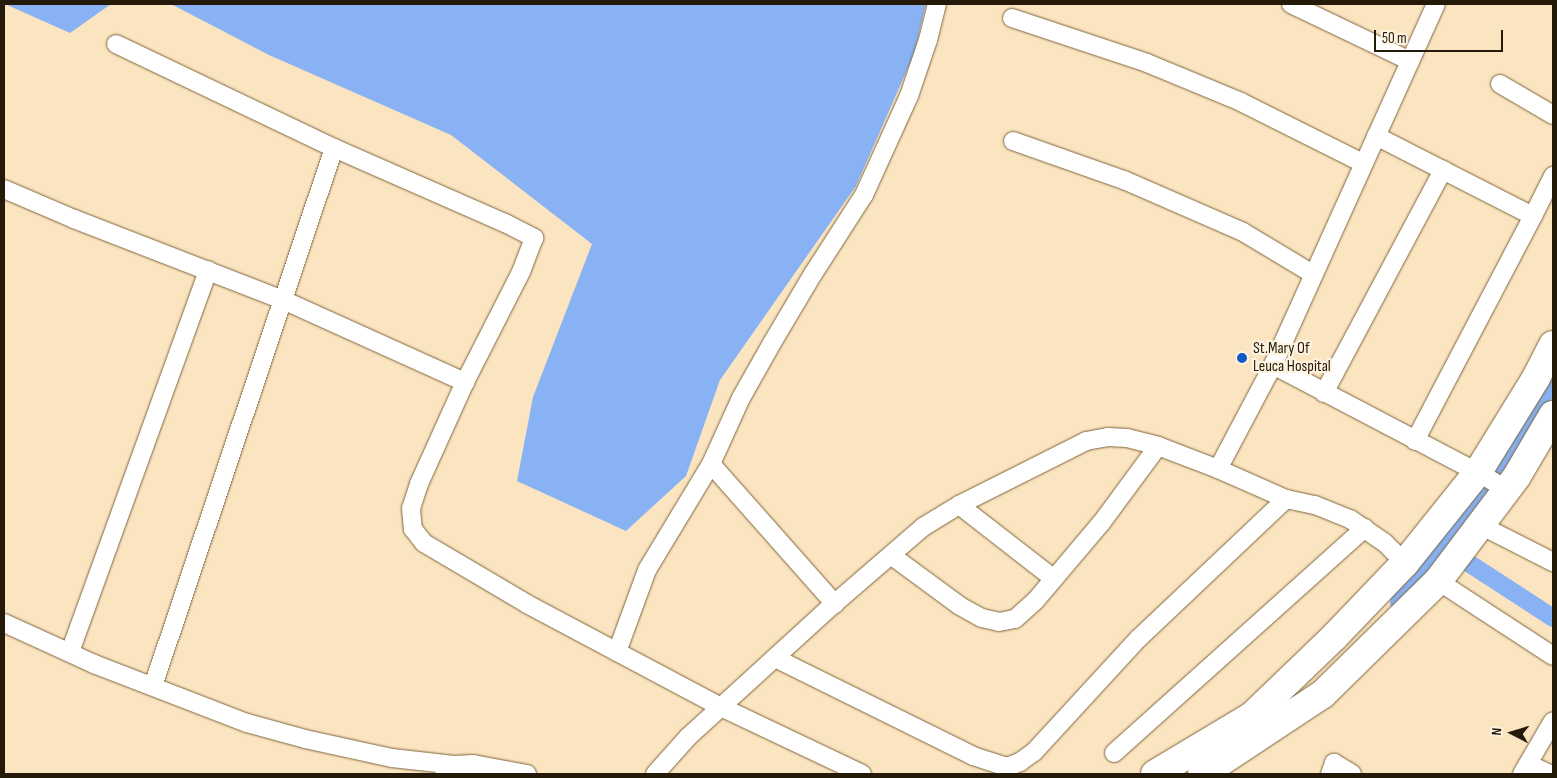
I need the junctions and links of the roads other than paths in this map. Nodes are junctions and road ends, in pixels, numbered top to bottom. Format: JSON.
{"nodes":[{"id":1,"x":937,"y":4,"type":"edge"},
{"id":2,"x":1291,"y":4,"type":"edge"},
{"id":3,"x":1436,"y":4,"type":"edge"},
{"id":4,"x":1012,"y":18,"type":"dead end"},
{"id":5,"x":116,"y":44,"type":"dead end"},
{"id":6,"x":1410,"y":61,"type":"junction"},
{"id":7,"x":1500,"y":84,"type":"dead end"},
{"id":8,"x":1553,"y":115,"type":"edge"},
{"id":9,"x":1376,"y":136,"type":"junction"},
{"id":10,"x":1013,"y":141,"type":"dead end"},
{"id":11,"x":334,"y":148,"type":"junction"},
{"id":12,"x":1363,"y":163,"type":"junction"},
{"id":13,"x":1443,"y":170,"type":"junction"},
{"id":14,"x":1553,"y":176,"type":"edge"},
{"id":15,"x":4,"y":189,"type":"edge"},
{"id":16,"x":1533,"y":216,"type":"junction"},
{"id":17,"x":208,"y":270,"type":"junction"},
{"id":18,"x":1314,"y":274,"type":"junction"},
{"id":19,"x":283,"y":300,"type":"junction"},
{"id":20,"x":1553,"y":345,"type":"edge"},
{"id":21,"x":1272,"y":365,"type":"junction"},
{"id":22,"x":465,"y":382,"type":"junction"},
{"id":23,"x":1324,"y":393,"type":"junction"},
{"id":24,"x":1553,"y":415,"type":"edge"},
{"id":25,"x":1415,"y":441,"type":"junction"},
{"id":26,"x":1158,"y":446,"type":"junction"},
{"id":27,"x":712,"y":464,"type":"junction"},
{"id":28,"x":1218,"y":469,"type":"junction"},
{"id":29,"x":1493,"y":481,"type":"junction"},
{"id":30,"x":1286,"y":499,"type":"junction"},
{"id":31,"x":959,"y":505,"type":"junction"},
{"id":32,"x":1480,"y":525,"type":"junction"},
{"id":33,"x":1365,"y":528,"type":"junction"},
{"id":34,"x":892,"y":556,"type":"junction"},
{"id":35,"x":1553,"y":562,"type":"edge"},
{"id":36,"x":1405,"y":563,"type":"junction"},
{"id":37,"x":1054,"y":579,"type":"junction"},
{"id":38,"x":1438,"y":581,"type":"junction"},
{"id":39,"x":835,"y":604,"type":"junction"},
{"id":40,"x":4,"y":623,"type":"edge"},
{"id":41,"x":70,"y":652,"type":"junction"},
{"id":42,"x":617,"y":652,"type":"junction"},
{"id":43,"x":1553,"y":656,"type":"edge"},
{"id":44,"x":775,"y":658,"type":"junction"},
{"id":45,"x":153,"y":686,"type":"junction"},
{"id":46,"x":721,"y":707,"type":"junction"},
{"id":47,"x":1553,"y":721,"type":"edge"},
{"id":48,"x":1114,"y":753,"type":"dead end"},
{"id":49,"x":454,"y":765,"type":"junction"},
{"id":50,"x":1525,"y":769,"type":"edge"},
{"id":51,"x":662,"y":772,"type":"edge"},
{"id":52,"x":438,"y":774,"type":"edge"},
{"id":53,"x":526,"y":774,"type":"edge"},
{"id":54,"x":862,"y":774,"type":"edge"},
{"id":55,"x":1155,"y":774,"type":"edge"},
{"id":56,"x":1202,"y":774,"type":"edge"},
{"id":57,"x":1330,"y":774,"type":"edge"},
{"id":58,"x":1352,"y":774,"type":"edge"},
{"id":59,"x":1549,"y":774,"type":"edge"}],
"edges":[{"from":1,"to":27,"type":"street"},
{"from":2,"to":6,"type":"street"},
{"from":3,"to":6,"type":"street"},
{"from":4,"to":12,"type":"street"},
{"from":5,"to":11,"type":"street"},
{"from":6,"to":9,"type":"street"},
{"from":7,"to":8,"type":"street"},
{"from":9,"to":12,"type":"street"},
{"from":9,"to":13,"type":"street"},
{"from":10,"to":18,"type":"street"},
{"from":11,"to":19,"type":"street"},
{"from":11,"to":22,"type":"street"},
{"from":12,"to":18,"type":"street"},
{"from":13,"to":16,"type":"street"},
{"from":13,"to":23,"type":"street"},
{"from":14,"to":16,"type":"street"},
{"from":15,"to":17,"type":"street"},
{"from":16,"to":25,"type":"street"},
{"from":17,"to":19,"type":"street"},
{"from":17,"to":41,"type":"street"},
{"from":18,"to":21,"type":"street"},
{"from":19,"to":22,"type":"street"},
{"from":19,"to":45,"type":"street"},
{"from":20,"to":29,"type":"main road"},
{"from":21,"to":23,"type":"street"},
{"from":21,"to":28,"type":"street"},
{"from":22,"to":42,"type":"street"},
{"from":23,"to":25,"type":"street"},
{"from":24,"to":29,"type":"main road"},
{"from":25,"to":29,"type":"street"},
{"from":26,"to":28,"type":"street"},
{"from":26,"to":31,"type":"street"},
{"from":26,"to":37,"type":"street"},
{"from":27,"to":39,"type":"street"},
{"from":27,"to":42,"type":"street"},
{"from":28,"to":30,"type":"street"},
{"from":29,"to":32,"type":"main road"},
{"from":29,"to":36,"type":"main road"},
{"from":30,"to":33,"type":"street"},
{"from":30,"to":44,"type":"street"},
{"from":31,"to":34,"type":"street"},
{"from":31,"to":37,"type":"street"},
{"from":32,"to":35,"type":"street"},
{"from":32,"to":38,"type":"main road"},
{"from":33,"to":36,"type":"street"},
{"from":33,"to":48,"type":"street"},
{"from":34,"to":37,"type":"street"},
{"from":34,"to":39,"type":"street"},
{"from":36,"to":55,"type":"main road"},
{"from":38,"to":43,"type":"street"},
{"from":38,"to":56,"type":"main road"},
{"from":39,"to":44,"type":"street"},
{"from":40,"to":41,"type":"street"},
{"from":41,"to":45,"type":"street"},
{"from":42,"to":46,"type":"street"},
{"from":44,"to":46,"type":"street"},
{"from":45,"to":49,"type":"street"},
{"from":46,"to":51,"type":"street"},
{"from":46,"to":54,"type":"street"},
{"from":47,"to":50,"type":"street"},
{"from":49,"to":52,"type":"street"},
{"from":49,"to":53,"type":"street"},
{"from":50,"to":59,"type":"street"},
{"from":57,"to":58,"type":"street"}]}
